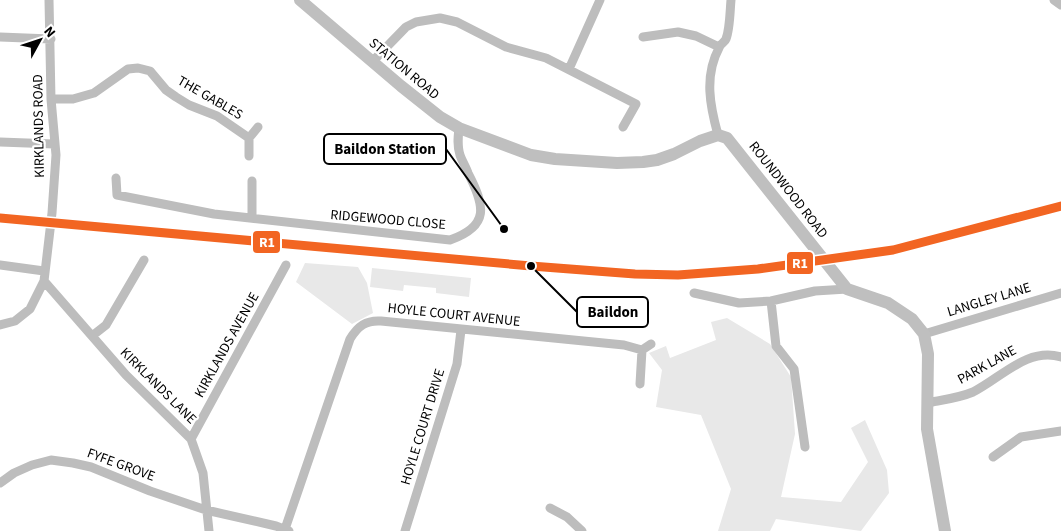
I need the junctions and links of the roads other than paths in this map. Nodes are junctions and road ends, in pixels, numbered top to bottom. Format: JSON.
{"nodes":[{"id":1,"x":49,"y":0,"type":"edge"},
{"id":2,"x":300,"y":0,"type":"edge"},
{"id":3,"x":600,"y":0,"type":"edge"},
{"id":4,"x":731,"y":0,"type":"edge"},
{"id":5,"x":1054,"y":0,"type":"edge"},
{"id":6,"x":313,"y":4,"type":"edge"},
{"id":7,"x":1061,"y":5,"type":"edge"},
{"id":8,"x":0,"y":37,"type":"edge"},
{"id":9,"x":643,"y":37,"type":"dead end"},
{"id":10,"x":51,"y":39,"type":"junction"},
{"id":11,"x":719,"y":47,"type":"junction"},
{"id":12,"x":372,"y":62,"type":"junction"},
{"id":13,"x":569,"y":69,"type":"junction"},
{"id":14,"x":51,"y":99,"type":"junction"},
{"id":15,"x":258,"y":127,"type":"dead end"},
{"id":16,"x":623,"y":127,"type":"dead end"},
{"id":17,"x":459,"y":128,"type":"junction"},
{"id":18,"x":718,"y":135,"type":"junction"},
{"id":19,"x":249,"y":138,"type":"junction"},
{"id":20,"x":0,"y":142,"type":"edge"},
{"id":21,"x":54,"y":144,"type":"junction"},
{"id":22,"x":249,"y":156,"type":"dead end"},
{"id":23,"x":116,"y":178,"type":"dead end"},
{"id":24,"x":252,"y":181,"type":"dead end"},
{"id":25,"x":252,"y":218,"type":"junction"},
{"id":26,"x":144,"y":260,"type":"dead end"},
{"id":27,"x":0,"y":265,"type":"edge"},
{"id":28,"x":286,"y":265,"type":"dead end"},
{"id":29,"x":44,"y":270,"type":"junction"},
{"id":30,"x":44,"y":280,"type":"junction"},
{"id":31,"x":847,"y":288,"type":"junction"},
{"id":32,"x":694,"y":293,"type":"dead end"},
{"id":33,"x":1061,"y":293,"type":"edge"},
{"id":34,"x":771,"y":301,"type":"junction"},
{"id":35,"x":0,"y":325,"type":"edge"},
{"id":36,"x":461,"y":330,"type":"junction"},
{"id":37,"x":924,"y":334,"type":"junction"},
{"id":38,"x":92,"y":336,"type":"junction"},
{"id":39,"x":651,"y":344,"type":"dead end"},
{"id":40,"x":642,"y":350,"type":"junction"},
{"id":41,"x":1061,"y":357,"type":"edge"},
{"id":42,"x":640,"y":384,"type":"dead end"},
{"id":43,"x":927,"y":402,"type":"junction"},
{"id":44,"x":1061,"y":431,"type":"edge"},
{"id":45,"x":191,"y":439,"type":"junction"},
{"id":46,"x":805,"y":447,"type":"dead end"},
{"id":47,"x":993,"y":457,"type":"dead end"},
{"id":48,"x":0,"y":484,"type":"edge"},
{"id":49,"x":550,"y":508,"type":"dead end"},
{"id":50,"x":206,"y":510,"type":"junction"},
{"id":51,"x":287,"y":530,"type":"edge"},
{"id":52,"x":209,"y":531,"type":"edge"},
{"id":53,"x":405,"y":531,"type":"edge"},
{"id":54,"x":582,"y":531,"type":"edge"},
{"id":55,"x":945,"y":531,"type":"edge"}],
"edges":[{"from":1,"to":10,"type":"street","name":"KIRKLANDS ROAD"},
{"from":2,"to":6,"type":"street","name":"STATION ROAD"},
{"from":3,"to":13,"type":"street"},
{"from":4,"to":11,"type":"street"},
{"from":5,"to":7,"type":"street"},
{"from":6,"to":12,"type":"street","name":"STATION ROAD"},
{"from":8,"to":10,"type":"street"},
{"from":9,"to":11,"type":"street"},
{"from":10,"to":14,"type":"street","name":"KIRKLANDS ROAD"},
{"from":11,"to":18,"type":"street"},
{"from":12,"to":13,"type":"street"},
{"from":12,"to":17,"type":"street","name":"STATION ROAD"},
{"from":13,"to":16,"type":"street"},
{"from":14,"to":19,"type":"street","name":"THE GABLES"},
{"from":14,"to":21,"type":"street","name":"KIRKLANDS ROAD"},
{"from":15,"to":19,"type":"street","name":"THE GABLES"},
{"from":17,"to":18,"type":"street","name":"STATION ROAD"},
{"from":17,"to":25,"type":"street","name":"RIDGEWOOD CLOSE"},
{"from":18,"to":31,"type":"street","name":"ROUNDWOOD ROAD"},
{"from":19,"to":22,"type":"street","name":"THE GABLES"},
{"from":20,"to":21,"type":"street"},
{"from":21,"to":29,"type":"street","name":"KIRKLANDS ROAD"},
{"from":23,"to":25,"type":"street","name":"RIDGEWOOD CLOSE"},
{"from":24,"to":25,"type":"street"},
{"from":26,"to":38,"type":"street"},
{"from":27,"to":29,"type":"street"},
{"from":28,"to":45,"type":"street","name":"KIRKLANDS AVENUE"},
{"from":29,"to":30,"type":"street","name":"KIRKLANDS ROAD"},
{"from":30,"to":35,"type":"street"},
{"from":30,"to":38,"type":"street","name":"KIRKLANDS LANE"},
{"from":31,"to":34,"type":"street"},
{"from":31,"to":37,"type":"street","name":"ROUNDWOOD ROAD"},
{"from":32,"to":34,"type":"street"},
{"from":33,"to":37,"type":"street","name":"LANGLEY LANE"},
{"from":34,"to":46,"type":"street"},
{"from":36,"to":40,"type":"street","name":"HOYLE COURT AVENUE"},
{"from":36,"to":51,"type":"street","name":"HOYLE COURT AVENUE"},
{"from":36,"to":53,"type":"street","name":"HOYLE COURT DRIVE"},
{"from":37,"to":43,"type":"street"},
{"from":38,"to":45,"type":"street","name":"KIRKLANDS LANE"},
{"from":39,"to":40,"type":"street"},
{"from":40,"to":42,"type":"street"},
{"from":41,"to":43,"type":"street","name":"PARK LANE"},
{"from":43,"to":55,"type":"street"},
{"from":44,"to":47,"type":"street"},
{"from":45,"to":50,"type":"street","name":"KIRKLANDS LANE"},
{"from":48,"to":50,"type":"street","name":"FYFE GROVE"},
{"from":49,"to":54,"type":"street"},
{"from":50,"to":51,"type":"street","name":"FYFE GROVE"},
{"from":50,"to":52,"type":"street","name":"KIRKLANDS LANE"}]}
